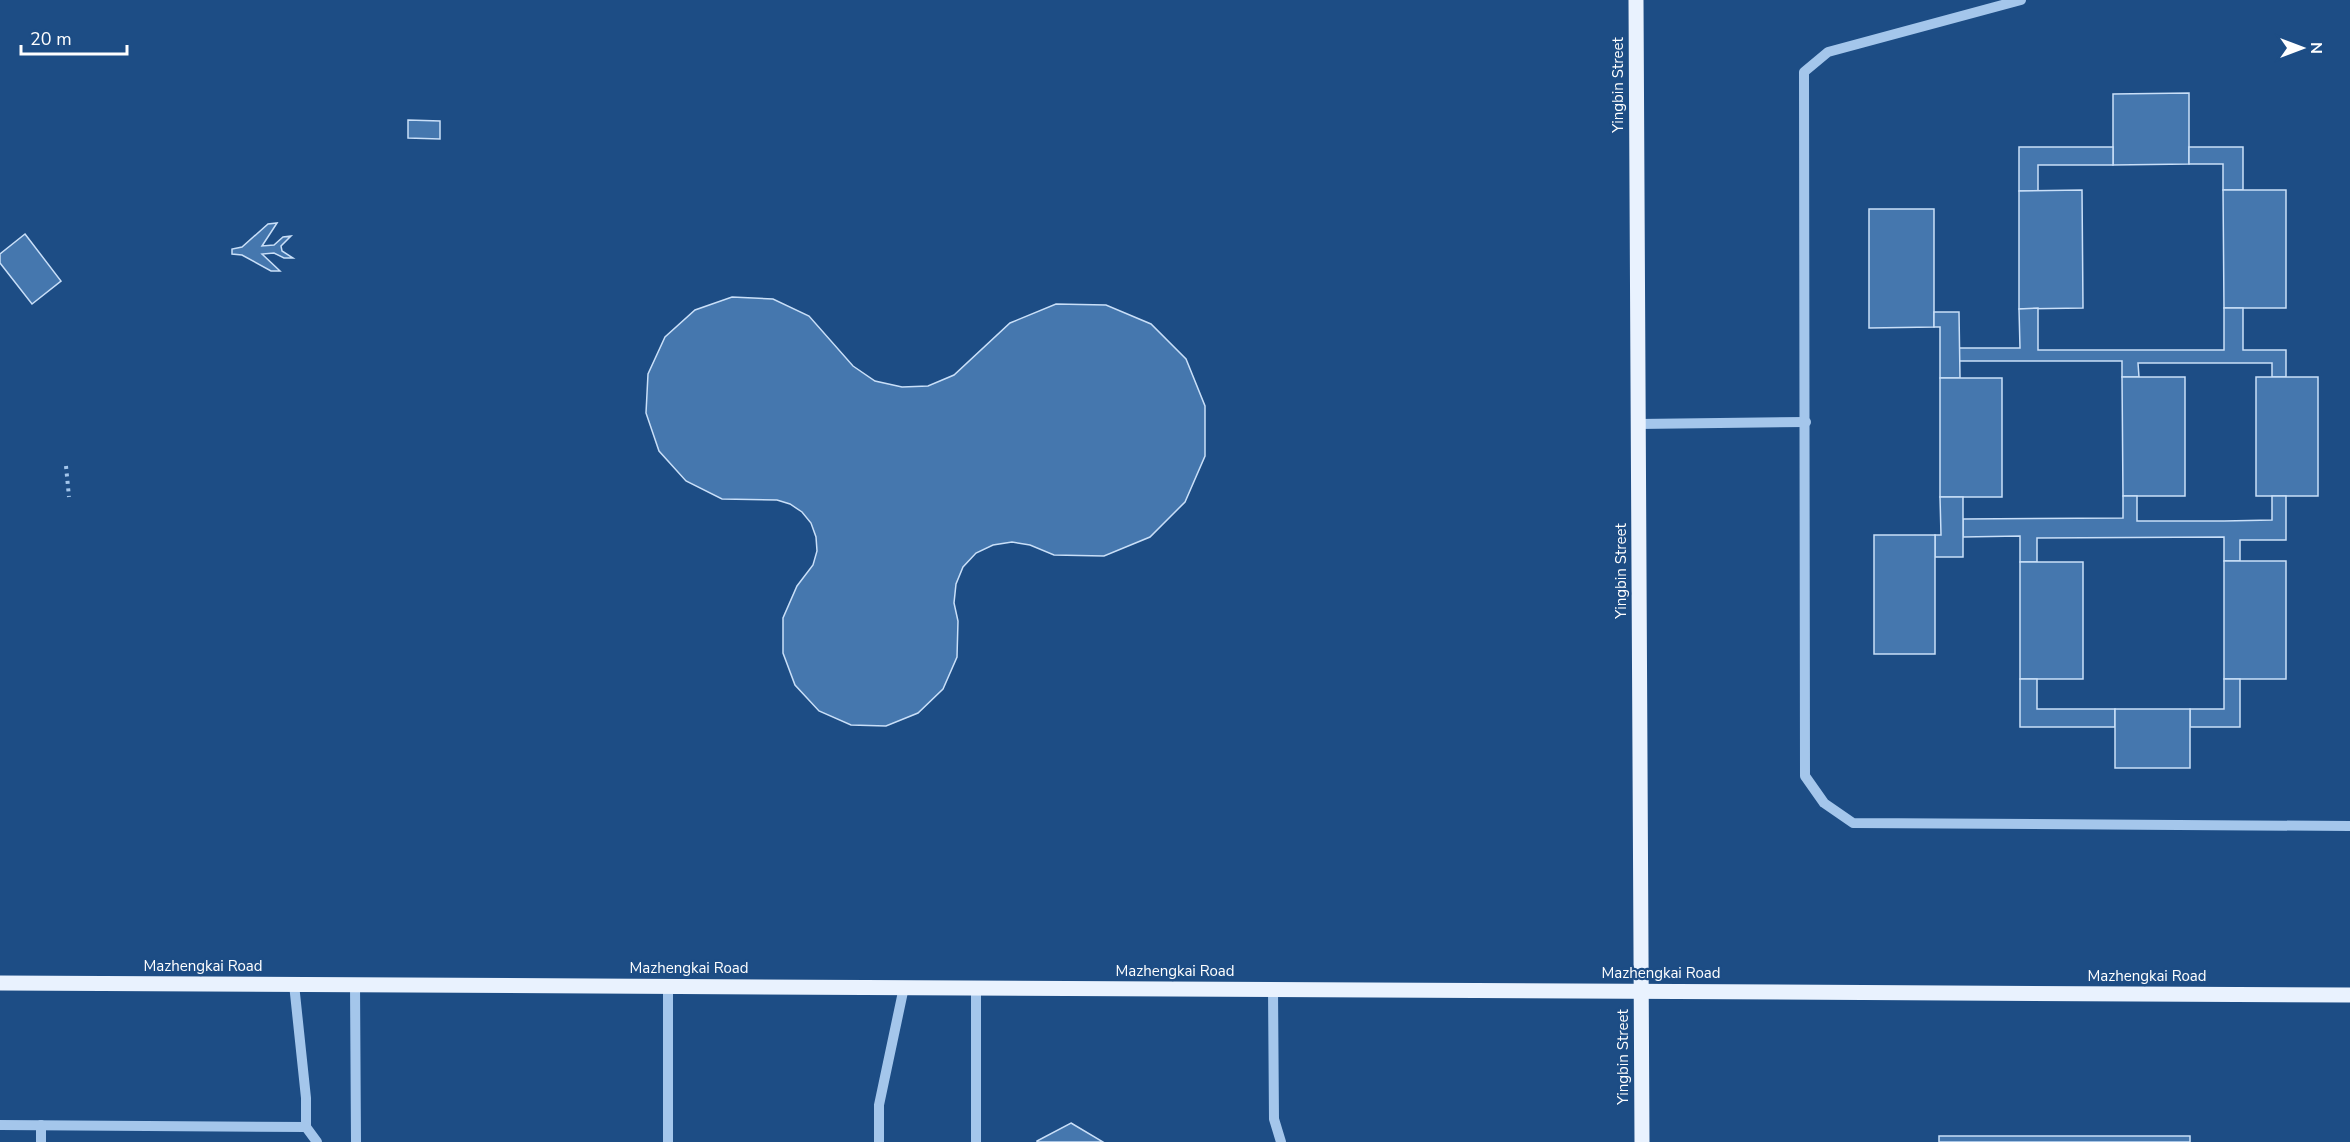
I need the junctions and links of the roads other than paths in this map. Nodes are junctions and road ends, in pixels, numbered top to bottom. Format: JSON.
{"nodes":[{"id":1,"x":1636,"y":0,"type":"edge"},
{"id":2,"x":2021,"y":0,"type":"edge"},
{"id":3,"x":1806,"y":422,"type":"junction"},
{"id":4,"x":1638,"y":424,"type":"junction"},
{"id":5,"x":2350,"y":826,"type":"edge"},
{"id":6,"x":0,"y":983,"type":"edge"},
{"id":7,"x":294,"y":984,"type":"junction"},
{"id":8,"x":355,"y":984,"type":"junction"},
{"id":9,"x":668,"y":986,"type":"junction"},
{"id":10,"x":904,"y":987,"type":"junction"},
{"id":11,"x":976,"y":988,"type":"junction"},
{"id":12,"x":1273,"y":989,"type":"junction"},
{"id":13,"x":1641,"y":991,"type":"junction"},
{"id":14,"x":2350,"y":995,"type":"edge"},
{"id":15,"x":0,"y":1125,"type":"edge"},
{"id":16,"x":41,"y":1125,"type":"junction"},
{"id":17,"x":306,"y":1127,"type":"junction"},
{"id":18,"x":41,"y":1142,"type":"edge"},
{"id":19,"x":317,"y":1142,"type":"edge"},
{"id":20,"x":356,"y":1142,"type":"edge"},
{"id":21,"x":668,"y":1142,"type":"edge"},
{"id":22,"x":879,"y":1142,"type":"edge"},
{"id":23,"x":976,"y":1142,"type":"edge"},
{"id":24,"x":1281,"y":1142,"type":"edge"},
{"id":25,"x":1642,"y":1142,"type":"edge"}],
"edges":[{"from":1,"to":4,"type":"main road","name":"Yingbin Street"},
{"from":2,"to":3,"type":"street"},
{"from":3,"to":4,"type":"street"},
{"from":3,"to":5,"type":"street"},
{"from":4,"to":13,"type":"main road","name":"Yingbin Street"},
{"from":6,"to":7,"type":"main road","name":"Mazhengkai Road"},
{"from":7,"to":8,"type":"main road","name":"Mazhengkai Road"},
{"from":7,"to":17,"type":"street"},
{"from":8,"to":9,"type":"main road","name":"Mazhengkai Road"},
{"from":8,"to":20,"type":"street"},
{"from":9,"to":10,"type":"main road","name":"Mazhengkai Road"},
{"from":9,"to":21,"type":"street"},
{"from":10,"to":11,"type":"main road","name":"Mazhengkai Road"},
{"from":10,"to":22,"type":"street"},
{"from":11,"to":12,"type":"main road","name":"Mazhengkai Road"},
{"from":11,"to":23,"type":"street"},
{"from":12,"to":13,"type":"main road","name":"Mazhengkai Road"},
{"from":12,"to":24,"type":"street"},
{"from":13,"to":14,"type":"main road","name":"Mazhengkai Road"},
{"from":13,"to":25,"type":"main road","name":"Yingbin Street"},
{"from":15,"to":16,"type":"street"},
{"from":16,"to":17,"type":"street"},
{"from":16,"to":18,"type":"street"},
{"from":17,"to":19,"type":"street"}]}
